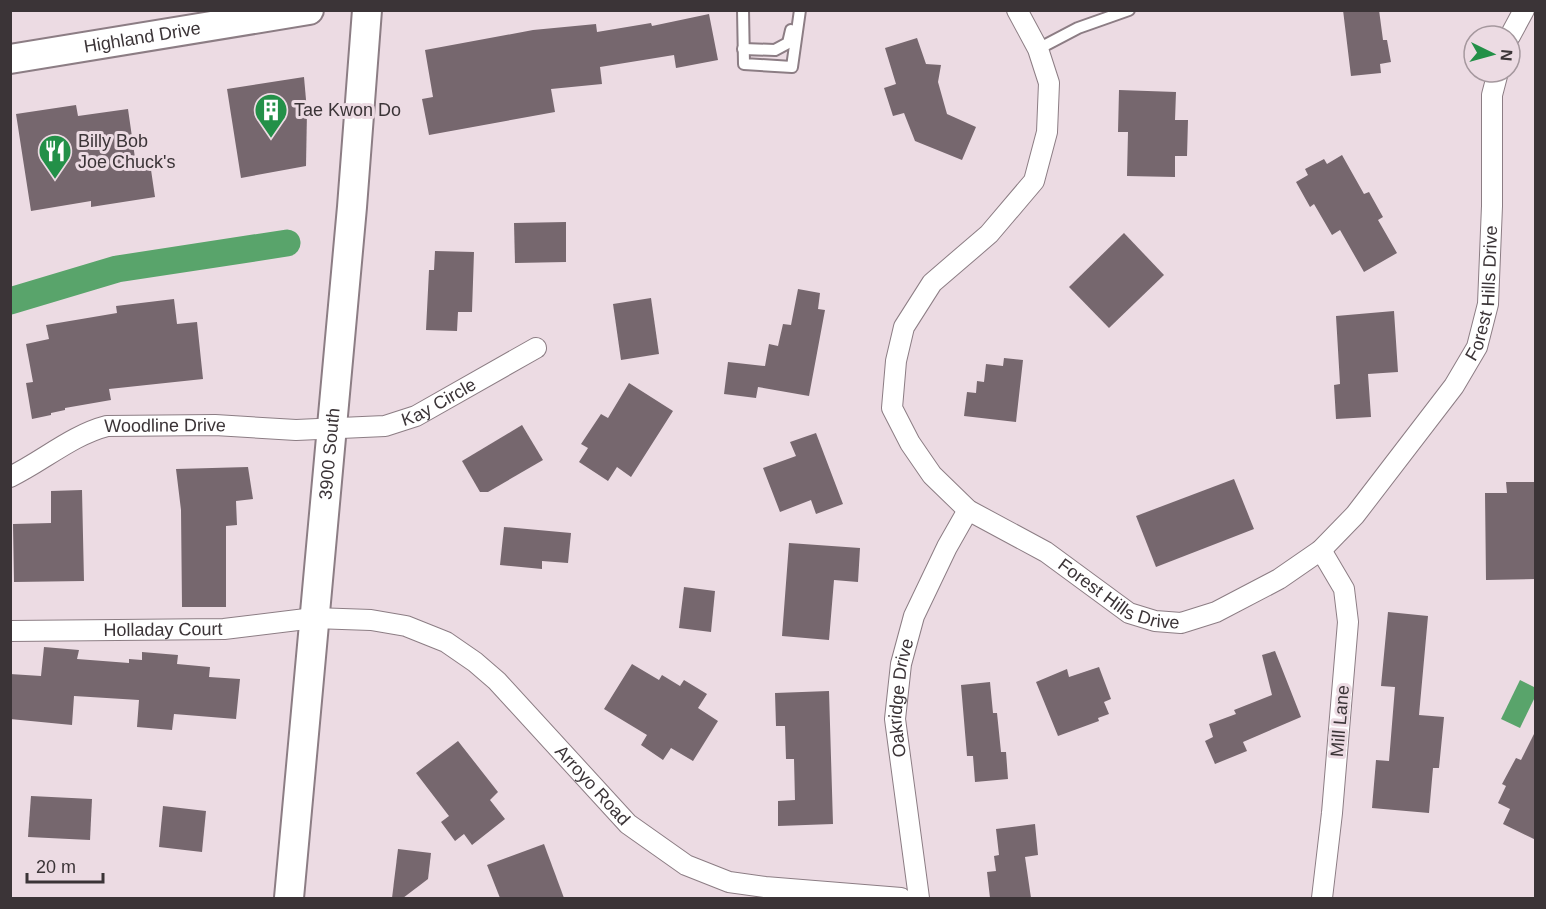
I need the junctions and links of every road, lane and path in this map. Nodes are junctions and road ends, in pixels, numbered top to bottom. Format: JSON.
{"nodes":[{"id":1,"x":309,"y":10,"type":"edge"},
{"id":2,"x":367,"y":10,"type":"edge"},
{"id":3,"x":744,"y":10,"type":"edge"},
{"id":4,"x":795,"y":10,"type":"edge"},
{"id":5,"x":800,"y":10,"type":"edge"},
{"id":6,"x":1017,"y":10,"type":"edge"},
{"id":7,"x":1129,"y":10,"type":"edge"},
{"id":8,"x":1524,"y":10,"type":"edge"},
{"id":9,"x":1516,"y":24,"type":"edge"},
{"id":10,"x":743,"y":49,"type":"junction"},
{"id":11,"x":1038,"y":49,"type":"junction"},
{"id":12,"x":10,"y":59,"type":"edge"},
{"id":13,"x":1495,"y":84,"type":"edge"},
{"id":14,"x":536,"y":348,"type":"dead end"},
{"id":15,"x":332,"y":428,"type":"junction"},
{"id":16,"x":10,"y":477,"type":"edge"},
{"id":17,"x":968,"y":510,"type":"junction"},
{"id":18,"x":1321,"y":550,"type":"junction"},
{"id":19,"x":314,"y":618,"type":"junction"},
{"id":20,"x":10,"y":631,"type":"edge"},
{"id":21,"x":289,"y":898,"type":"edge"},
{"id":22,"x":901,"y":898,"type":"edge"},
{"id":23,"x":919,"y":898,"type":"edge"},
{"id":24,"x":1322,"y":898,"type":"edge"}],
"edges":[{"from":1,"to":12,"type":"main road","name":"Highland Drive"},
{"from":2,"to":15,"type":"main road","name":"3900 South"},
{"from":3,"to":10,"type":"lane"},
{"from":4,"to":10,"type":"lane"},
{"from":5,"to":10,"type":"lane"},
{"from":6,"to":11,"type":"street","name":"Forest Hills Drive"},
{"from":7,"to":11,"type":"lane"},
{"from":8,"to":9,"type":"street"},
{"from":11,"to":17,"type":"street","name":"Forest Hills Drive"},
{"from":13,"to":18,"type":"street","name":"Forest Hills Drive"},
{"from":14,"to":15,"type":"street","name":"Kay Circle"},
{"from":15,"to":16,"type":"street","name":"Woodline Drive"},
{"from":15,"to":19,"type":"main road","name":"3900 South"},
{"from":17,"to":18,"type":"street","name":"Forest Hills Drive"},
{"from":17,"to":23,"type":"street","name":"Oakridge Drive"},
{"from":18,"to":24,"type":"street","name":"Mill Lane"},
{"from":19,"to":20,"type":"street","name":"Holladay Court"},
{"from":19,"to":21,"type":"main road","name":"3900 South"},
{"from":19,"to":22,"type":"street","name":"Arroyo Road"}]}
